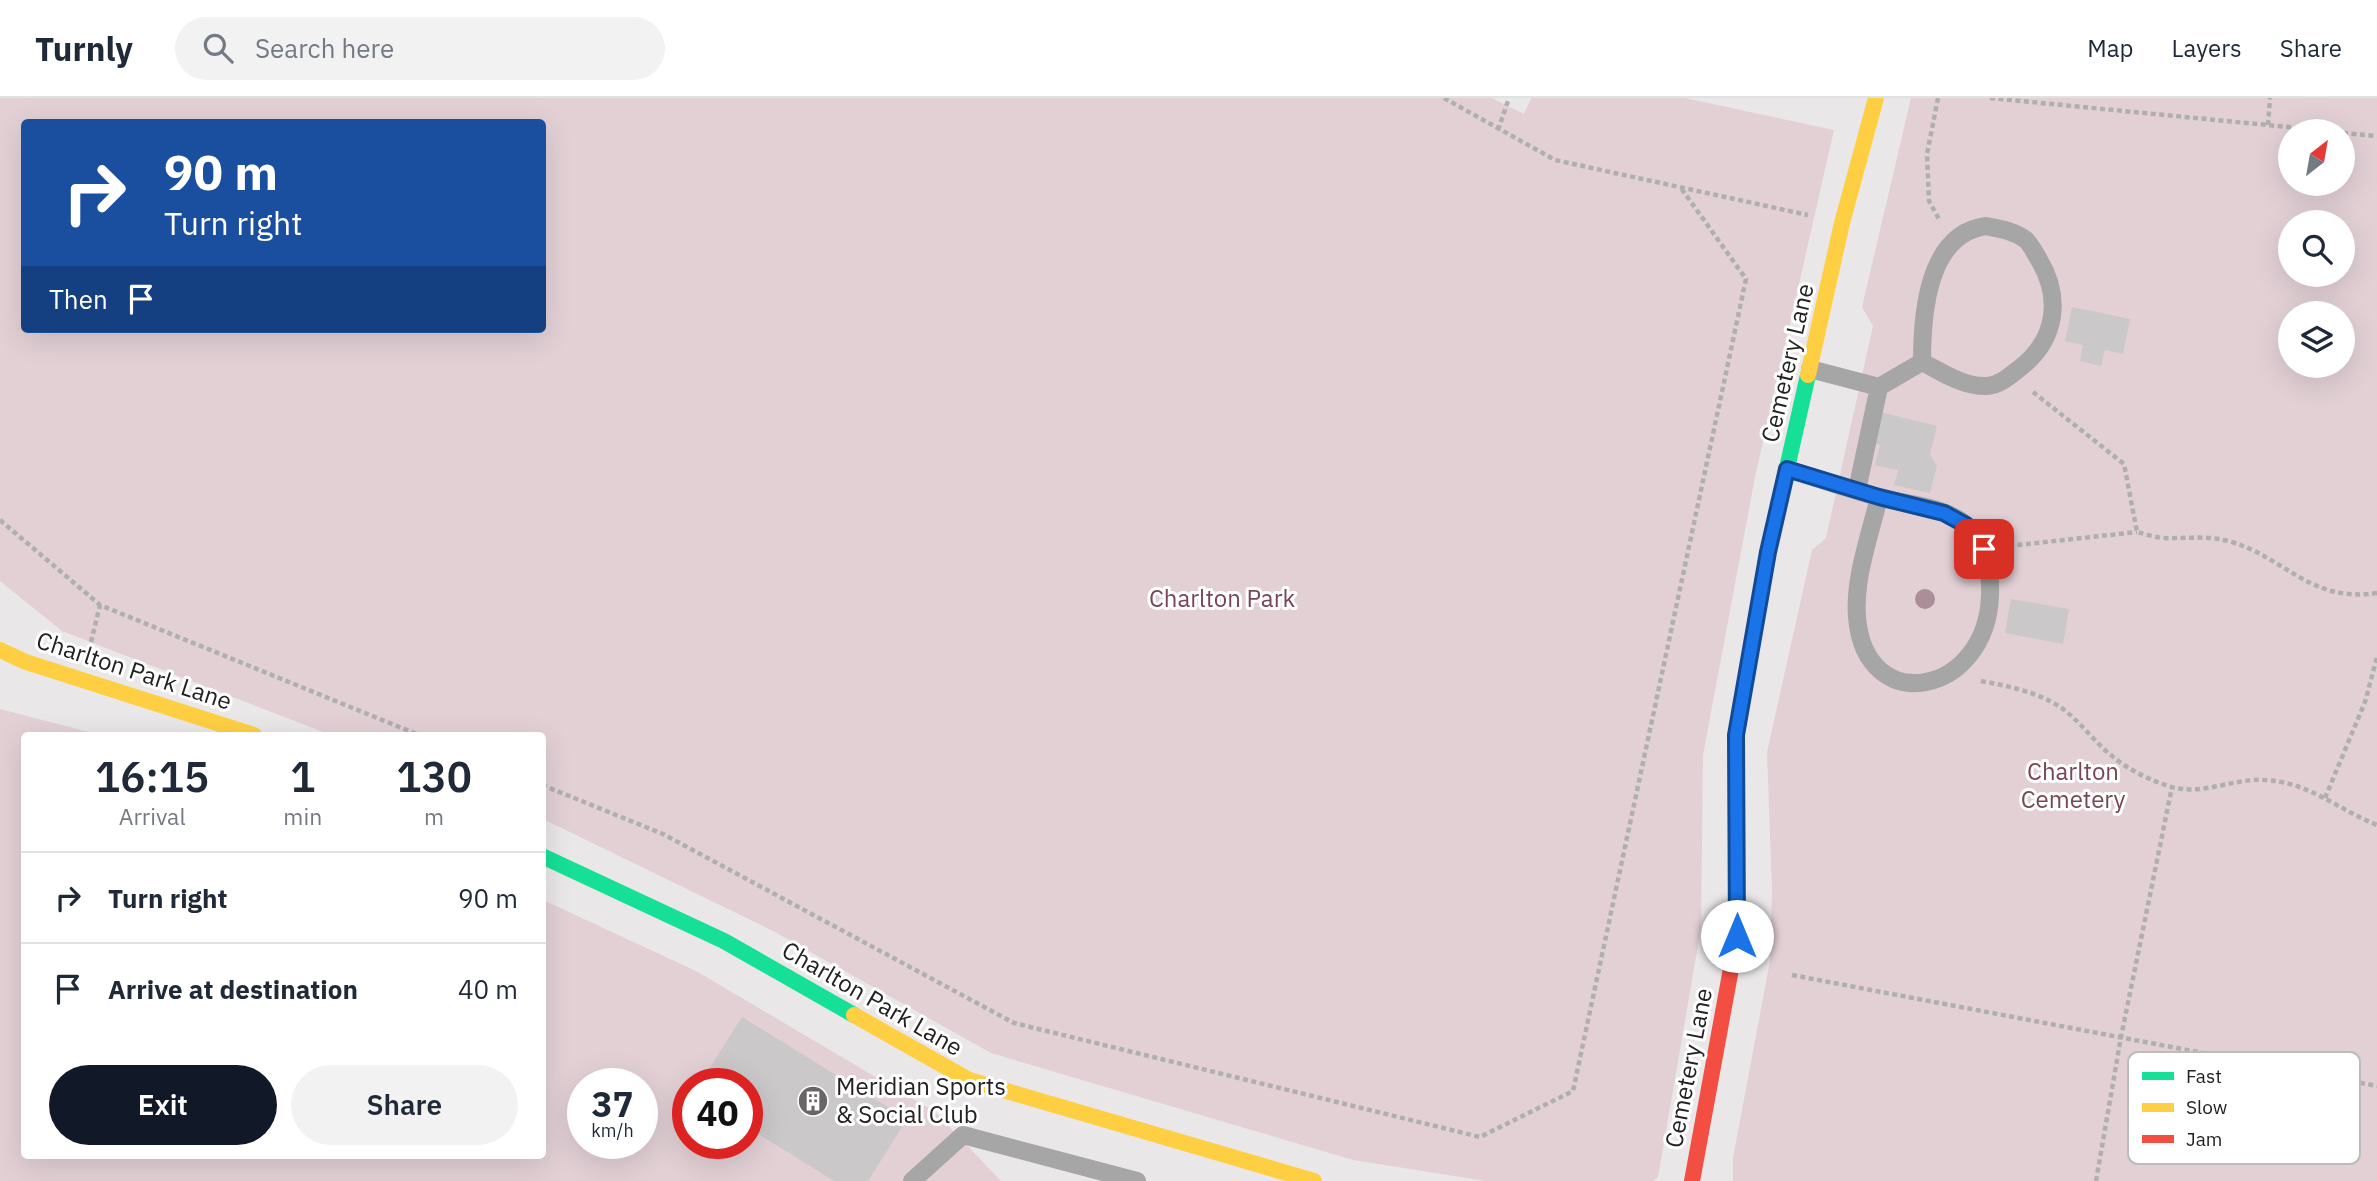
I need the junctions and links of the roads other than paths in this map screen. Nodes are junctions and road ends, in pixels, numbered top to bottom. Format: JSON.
{"nodes":[{"id":1,"x":1876,"y":98,"type":"edge"},
{"id":2,"x":1922,"y":362,"type":"junction"},
{"id":3,"x":1810,"y":369,"type":"junction"},
{"id":4,"x":1879,"y":387,"type":"junction"},
{"id":5,"x":1787,"y":469,"type":"junction"},
{"id":6,"x":1857,"y":490,"type":"junction"},
{"id":7,"x":1879,"y":497,"type":"junction"},
{"id":8,"x":0,"y":650,"type":"edge"},
{"id":9,"x":246,"y":732,"type":"edge"},
{"id":10,"x":546,"y":858,"type":"edge"},
{"id":11,"x":912,"y":1181,"type":"edge"},
{"id":12,"x":1137,"y":1181,"type":"edge"},
{"id":13,"x":1314,"y":1181,"type":"edge"},
{"id":14,"x":1692,"y":1181,"type":"edge"}],
"edges":[{"from":1,"to":3,"type":"street","name":"Cemetery Lane"},
{"from":2,"to":2,"type":"lane"},
{"from":2,"to":4,"type":"lane"},
{"from":3,"to":4,"type":"lane"},
{"from":3,"to":5,"type":"street","name":"Cemetery Lane"},
{"from":4,"to":6,"type":"lane"},
{"from":5,"to":6,"type":"lane"},
{"from":5,"to":14,"type":"street","name":"Cemetery Lane"},
{"from":6,"to":7,"type":"lane"},
{"from":7,"to":7,"type":"lane"},
{"from":8,"to":9,"type":"street","name":"Charlton Park Lane"},
{"from":10,"to":13,"type":"street","name":"Charlton Park Lane"},
{"from":11,"to":12,"type":"lane"}]}
